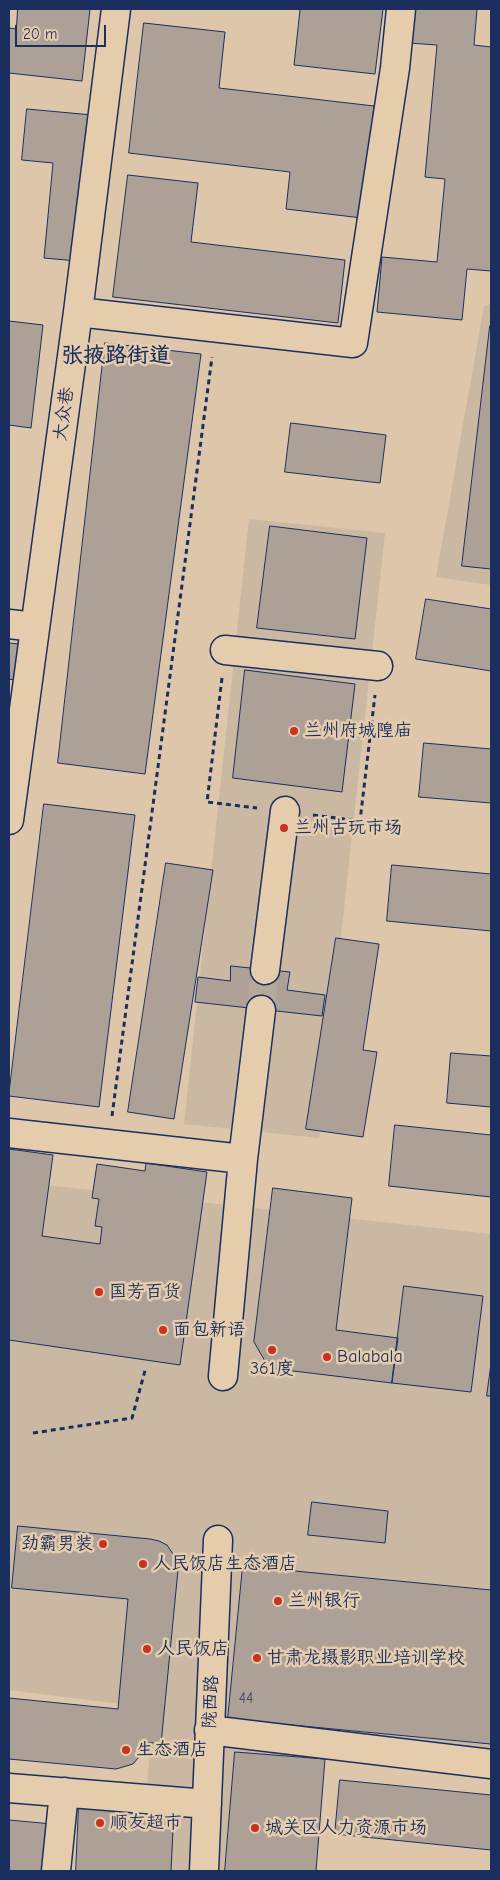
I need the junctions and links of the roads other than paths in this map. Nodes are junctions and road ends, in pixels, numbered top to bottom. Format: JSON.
{"nodes":[{"id":1,"x":116,"y":9,"type":"edge"},
{"id":2,"x":401,"y":9,"type":"edge"},
{"id":3,"x":78,"y":312,"type":"junction"},
{"id":4,"x":22,"y":626,"type":"edge"},
{"id":5,"x":225,"y":650,"type":"road end"},
{"id":6,"x":378,"y":666,"type":"road end"},
{"id":7,"x":285,"y":811,"type":"road end"},
{"id":8,"x":9,"y":820,"type":"edge"},
{"id":9,"x":265,"y":970,"type":"tunnel mouth"},
{"id":10,"x":260,"y":1010,"type":"tunnel mouth"},
{"id":11,"x":9,"y":1133,"type":"edge"},
{"id":12,"x":243,"y":1159,"type":"junction"},
{"id":13,"x":223,"y":1376,"type":"dead end"},
{"id":14,"x":218,"y":1540,"type":"dead end"},
{"id":15,"x":209,"y":1730,"type":"junction"},
{"id":16,"x":491,"y":1764,"type":"edge"},
{"id":17,"x":9,"y":1788,"type":"edge"},
{"id":18,"x":64,"y":1792,"type":"junction"},
{"id":19,"x":208,"y":1804,"type":"junction"},
{"id":20,"x":56,"y":1871,"type":"edge"},
{"id":21,"x":204,"y":1871,"type":"edge"}],
"edges":[{"from":1,"to":3,"type":"street","name":"大众巷"},
{"from":2,"to":3,"type":"street"},
{"from":3,"to":4,"type":"street","name":"大众巷"},
{"from":4,"to":8,"type":"street","name":"大众巷"},
{"from":5,"to":6,"type":"street"},
{"from":7,"to":9,"type":"street"},
{"from":10,"to":12,"type":"street"},
{"from":11,"to":12,"type":"street"},
{"from":12,"to":13,"type":"street"},
{"from":14,"to":15,"type":"street","name":"陇西路"},
{"from":15,"to":16,"type":"street"},
{"from":15,"to":19,"type":"street","name":"陇西路"},
{"from":17,"to":18,"type":"street"},
{"from":18,"to":19,"type":"street"},
{"from":18,"to":20,"type":"street"},
{"from":19,"to":21,"type":"street","name":"陇西路"}]}
